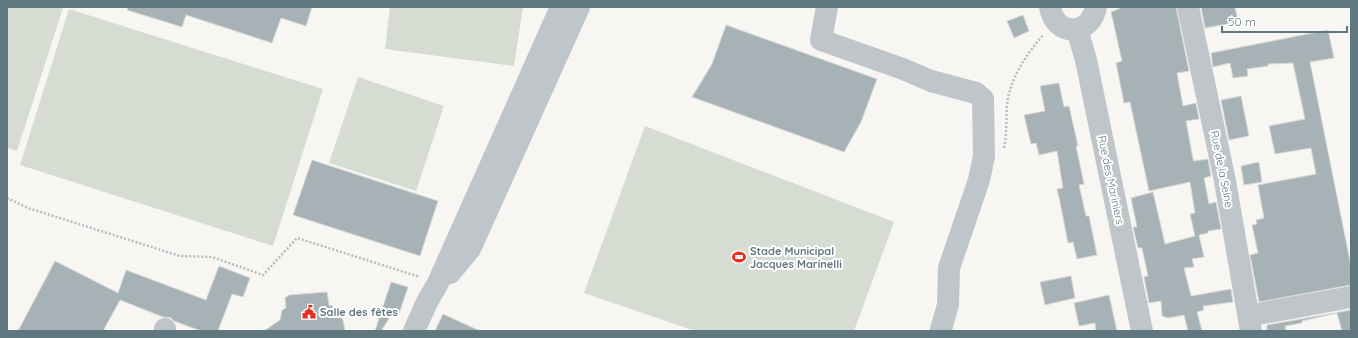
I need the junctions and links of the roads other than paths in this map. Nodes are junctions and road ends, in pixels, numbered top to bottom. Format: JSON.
{"nodes":[{"id":1,"x":561,"y":7,"type":"edge"},
{"id":2,"x":579,"y":7,"type":"edge"},
{"id":3,"x":827,"y":7,"type":"edge"},
{"id":4,"x":1096,"y":7,"type":"edge"},
{"id":5,"x":1188,"y":7,"type":"edge"},
{"id":6,"x":1053,"y":14,"type":"edge"},
{"id":7,"x":1077,"y":29,"type":"junction"},
{"id":8,"x":1351,"y":297,"type":"edge"},
{"id":9,"x":427,"y":302,"type":"junction"},
{"id":10,"x":1263,"y":313,"type":"dead end"},
{"id":11,"x":941,"y":329,"type":"dead end"},
{"id":12,"x":414,"y":331,"type":"edge"},
{"id":13,"x":1142,"y":331,"type":"edge"},
{"id":14,"x":1251,"y":331,"type":"edge"}],
"edges":[{"from":1,"to":9,"type":"street"},
{"from":2,"to":9,"type":"street"},
{"from":3,"to":11,"type":"street"},
{"from":4,"to":7,"type":"street"},
{"from":5,"to":14,"type":"street","name":"Rue de la Seine"},
{"from":6,"to":7,"type":"street"},
{"from":7,"to":13,"type":"street","name":"Rue des Mariniers"},
{"from":8,"to":10,"type":"street"},
{"from":9,"to":12,"type":"street"}]}
